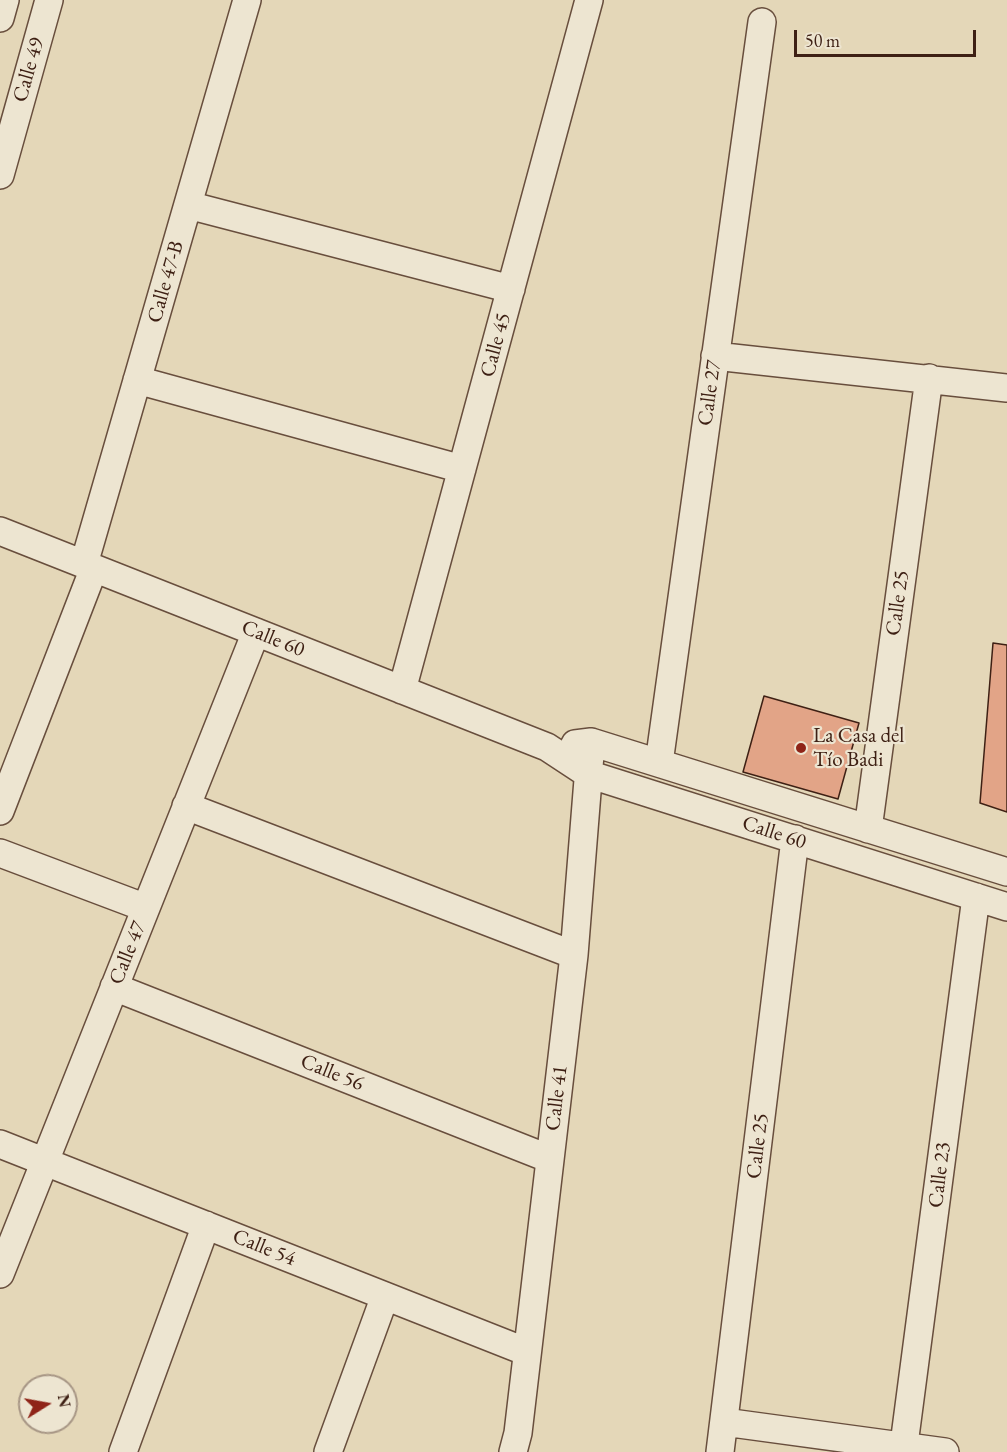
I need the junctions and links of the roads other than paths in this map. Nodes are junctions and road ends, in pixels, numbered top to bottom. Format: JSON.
{"nodes":[{"id":1,"x":5,"y":0,"type":"edge"},
{"id":2,"x":49,"y":0,"type":"edge"},
{"id":3,"x":247,"y":0,"type":"edge"},
{"id":4,"x":589,"y":0,"type":"edge"},
{"id":5,"x":0,"y":18,"type":"edge"},
{"id":6,"x":762,"y":22,"type":"dead end"},
{"id":7,"x":0,"y":175,"type":"edge"},
{"id":8,"x":188,"y":205,"type":"junction"},
{"id":9,"x":511,"y":289,"type":"junction"},
{"id":10,"x":715,"y":356,"type":"junction"},
{"id":11,"x":929,"y":378,"type":"junction"},
{"id":12,"x":137,"y":380,"type":"junction"},
{"id":13,"x":1007,"y":388,"type":"edge"},
{"id":14,"x":462,"y":469,"type":"junction"},
{"id":15,"x":0,"y":531,"type":"edge"},
{"id":16,"x":89,"y":566,"type":"junction"},
{"id":17,"x":255,"y":632,"type":"junction"},
{"id":18,"x":402,"y":690,"type":"junction"},
{"id":19,"x":591,"y":742,"type":"junction"},
{"id":20,"x":547,"y":747,"type":"junction"},
{"id":21,"x":659,"y":763,"type":"junction"},
{"id":22,"x":588,"y":774,"type":"junction"},
{"id":23,"x":186,"y":806,"type":"junction"},
{"id":24,"x":0,"y":812,"type":"edge"},
{"id":25,"x":867,"y":829,"type":"junction"},
{"id":26,"x":795,"y":840,"type":"junction"},
{"id":27,"x":0,"y":853,"type":"edge"},
{"id":28,"x":1007,"y":873,"type":"edge"},
{"id":29,"x":976,"y":897,"type":"junction"},
{"id":30,"x":1007,"y":907,"type":"edge"},
{"id":31,"x":146,"y":908,"type":"junction"},
{"id":32,"x":573,"y":955,"type":"junction"},
{"id":33,"x":114,"y":987,"type":"junction"},
{"id":34,"x":0,"y":1144,"type":"edge"},
{"id":35,"x":550,"y":1159,"type":"junction"},
{"id":36,"x":45,"y":1161,"type":"junction"},
{"id":37,"x":206,"y":1225,"type":"junction"},
{"id":38,"x":0,"y":1274,"type":"edge"},
{"id":39,"x":386,"y":1296,"type":"junction"},
{"id":40,"x":527,"y":1352,"type":"junction"},
{"id":41,"x":724,"y":1422,"type":"junction"},
{"id":42,"x":904,"y":1449,"type":"edge"},
{"id":43,"x":123,"y":1452,"type":"edge"},
{"id":44,"x":328,"y":1452,"type":"edge"},
{"id":45,"x":513,"y":1452,"type":"edge"},
{"id":46,"x":720,"y":1452,"type":"edge"},
{"id":47,"x":945,"y":1452,"type":"edge"}],
"edges":[{"from":1,"to":5,"type":"street","name":"Calle 49"},
{"from":2,"to":7,"type":"street","name":"Calle 49"},
{"from":3,"to":8,"type":"street","name":"Calle 47-B"},
{"from":4,"to":9,"type":"street","name":"Calle 45"},
{"from":6,"to":10,"type":"street","name":"Calle 27"},
{"from":8,"to":9,"type":"street"},
{"from":8,"to":12,"type":"street","name":"Calle 47-B"},
{"from":9,"to":14,"type":"street","name":"Calle 45"},
{"from":10,"to":11,"type":"street"},
{"from":10,"to":21,"type":"street","name":"Calle 27"},
{"from":11,"to":13,"type":"street"},
{"from":11,"to":25,"type":"street","name":"Calle 25"},
{"from":12,"to":14,"type":"street"},
{"from":12,"to":16,"type":"street","name":"Calle 47-B"},
{"from":14,"to":18,"type":"street","name":"Calle 45"},
{"from":15,"to":16,"type":"street","name":"Calle 60"},
{"from":16,"to":17,"type":"street","name":"Calle 60"},
{"from":16,"to":24,"type":"street","name":"Calle 47-B"},
{"from":17,"to":18,"type":"street","name":"Calle 60"},
{"from":17,"to":23,"type":"street","name":"Calle 47"},
{"from":18,"to":20,"type":"street","name":"Calle 60"},
{"from":19,"to":20,"type":"street","name":"Calle 60"},
{"from":19,"to":21,"type":"street","name":"Calle 60"},
{"from":19,"to":22,"type":"street","name":"Calle 41"},
{"from":20,"to":22,"type":"street","name":"Calle 60"},
{"from":21,"to":25,"type":"street","name":"Calle 60"},
{"from":22,"to":26,"type":"street","name":"Calle 60"},
{"from":22,"to":32,"type":"street","name":"Calle 41"},
{"from":23,"to":31,"type":"street","name":"Calle 47"},
{"from":23,"to":32,"type":"street"},
{"from":25,"to":28,"type":"street","name":"Calle 60"},
{"from":26,"to":29,"type":"street","name":"Calle 60"},
{"from":26,"to":41,"type":"street","name":"Calle 25"},
{"from":27,"to":31,"type":"street"},
{"from":29,"to":30,"type":"street","name":"Calle 60"},
{"from":29,"to":42,"type":"street","name":"Calle 23"},
{"from":31,"to":33,"type":"street","name":"Calle 47"},
{"from":32,"to":35,"type":"street","name":"Calle 41"},
{"from":33,"to":35,"type":"street","name":"Calle 56"},
{"from":33,"to":36,"type":"street","name":"Calle 47"},
{"from":34,"to":36,"type":"street","name":"Calle 54"},
{"from":35,"to":40,"type":"street","name":"Calle 41"},
{"from":36,"to":37,"type":"street","name":"Calle 54"},
{"from":36,"to":38,"type":"street","name":"Calle 47"},
{"from":37,"to":39,"type":"street","name":"Calle 54"},
{"from":37,"to":43,"type":"street"},
{"from":39,"to":40,"type":"street","name":"Calle 54"},
{"from":39,"to":44,"type":"street"},
{"from":40,"to":45,"type":"street","name":"Calle 41"},
{"from":41,"to":42,"type":"street"},
{"from":41,"to":46,"type":"street","name":"Calle 25"},
{"from":42,"to":47,"type":"street"}]}
